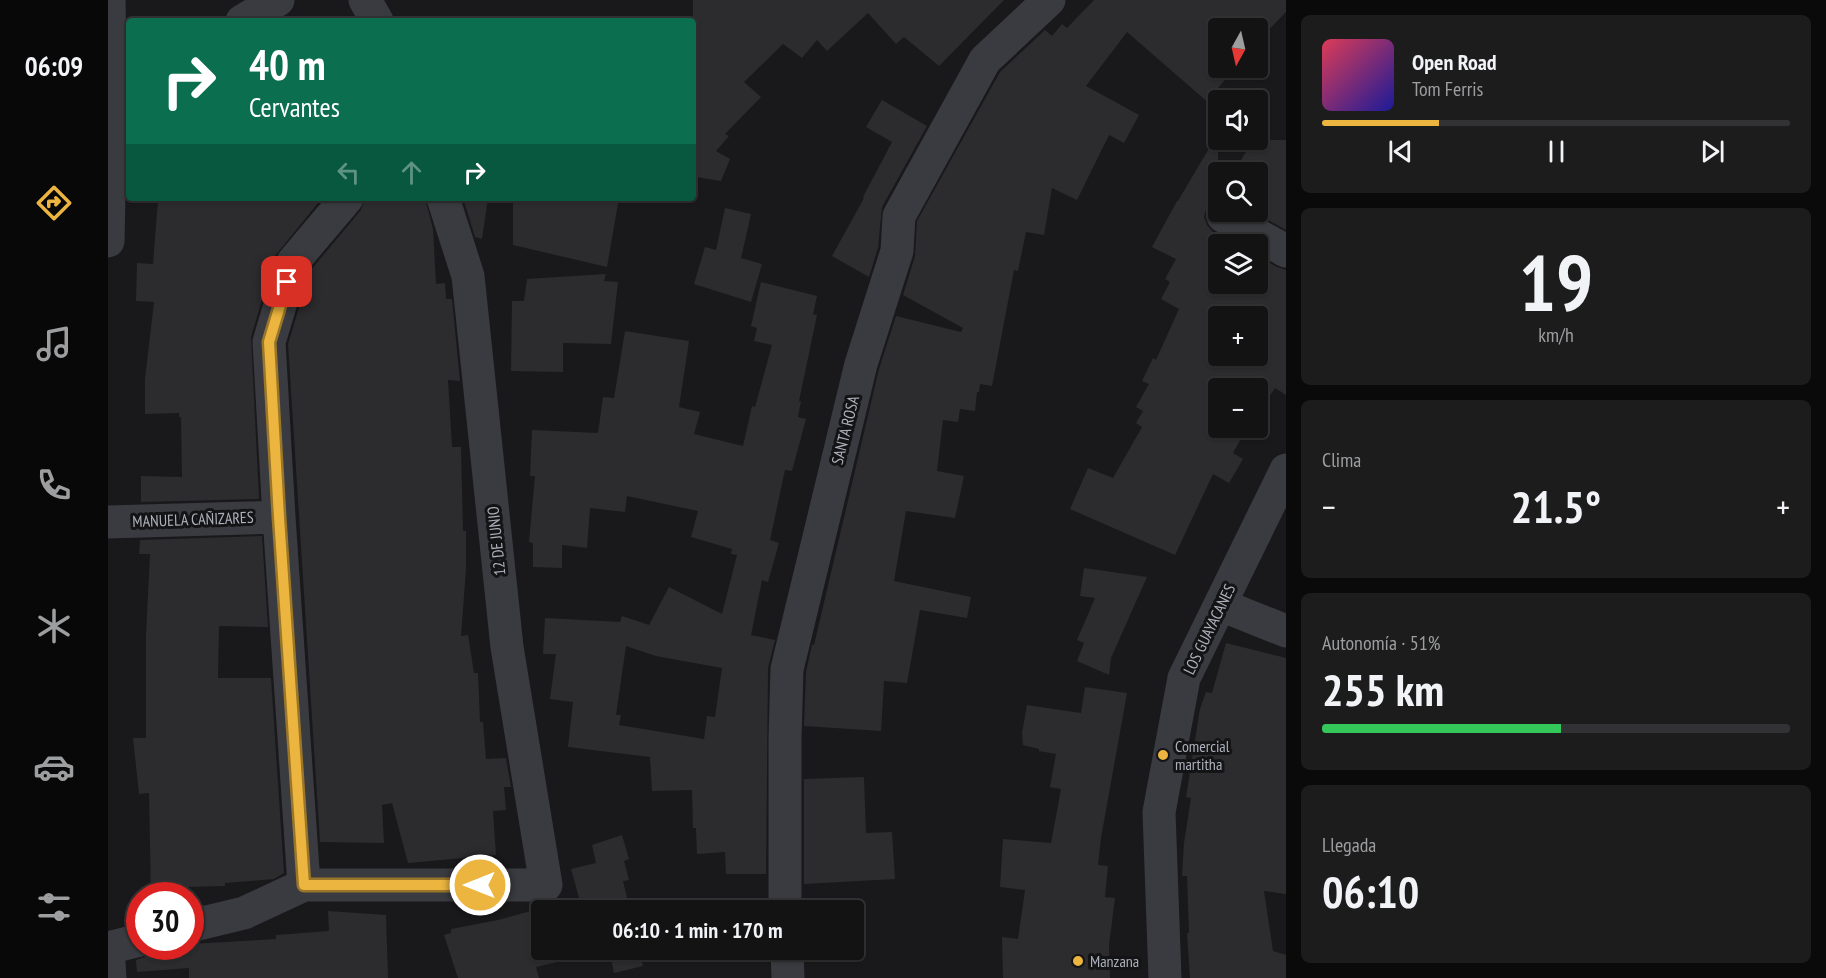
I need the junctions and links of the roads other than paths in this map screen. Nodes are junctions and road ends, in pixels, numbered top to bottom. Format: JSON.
{"nodes":[{"id":1,"x":109,"y":0,"type":"edge"},
{"id":2,"x":278,"y":0,"type":"edge"},
{"id":3,"x":365,"y":0,"type":"edge"},
{"id":4,"x":1049,"y":0,"type":"edge"},
{"id":5,"x":247,"y":18,"type":"edge"},
{"id":6,"x":376,"y":18,"type":"edge"},
{"id":7,"x":120,"y":92,"type":"edge"},
{"id":8,"x":344,"y":201,"type":"edge"},
{"id":9,"x":444,"y":201,"type":"edge"},
{"id":10,"x":1234,"y":222,"type":"edge"},
{"id":11,"x":108,"y":241,"type":"edge"},
{"id":12,"x":1286,"y":251,"type":"edge"},
{"id":13,"x":1286,"y":470,"type":"edge"},
{"id":14,"x":279,"y":517,"type":"junction"},
{"id":15,"x":108,"y":522,"type":"edge"},
{"id":16,"x":1221,"y":605,"type":"junction"},
{"id":17,"x":1286,"y":631,"type":"edge"},
{"id":18,"x":304,"y":885,"type":"junction"},
{"id":19,"x":785,"y":900,"type":"edge"},
{"id":20,"x":204,"y":923,"type":"edge"},
{"id":21,"x":126,"y":944,"type":"edge"},
{"id":22,"x":108,"y":948,"type":"edge"},
{"id":23,"x":787,"y":960,"type":"edge"},
{"id":24,"x":110,"y":978,"type":"edge"},
{"id":25,"x":788,"y":978,"type":"edge"},
{"id":26,"x":1165,"y":978,"type":"edge"}],
"edges":[{"from":1,"to":7,"type":"street"},
{"from":2,"to":5,"type":"street"},
{"from":3,"to":6,"type":"street"},
{"from":4,"to":19,"type":"street","name":"SANTA ROSA"},
{"from":7,"to":11,"type":"street"},
{"from":8,"to":14,"type":"street"},
{"from":9,"to":18,"type":"street","name":"12 DE JUNIO"},
{"from":10,"to":12,"type":"street"},
{"from":13,"to":16,"type":"street","name":"LOS GUAYACANES"},
{"from":14,"to":15,"type":"street","name":"MANUELA CAÑIZARES"},
{"from":14,"to":18,"type":"street"},
{"from":16,"to":17,"type":"street"},
{"from":16,"to":26,"type":"street","name":"LOS GUAYACANES"},
{"from":18,"to":20,"type":"street"},
{"from":21,"to":22,"type":"street"},
{"from":22,"to":24,"type":"street"},
{"from":23,"to":25,"type":"street"}]}
